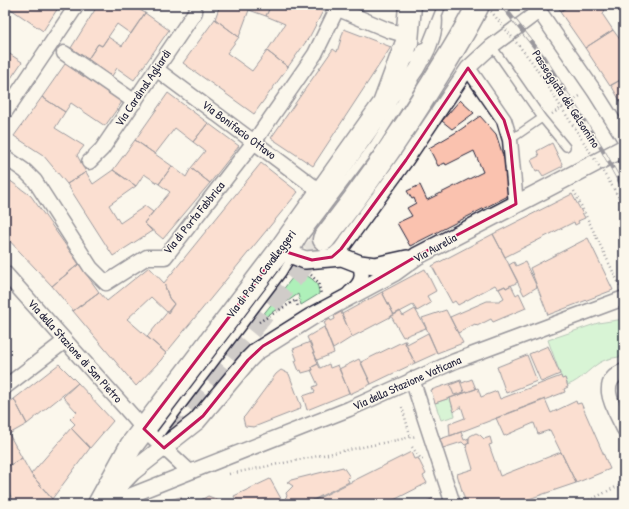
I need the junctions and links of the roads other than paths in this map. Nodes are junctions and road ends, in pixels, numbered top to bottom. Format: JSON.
{"nodes":[{"id":1,"x":77,"y":5,"type":"edge"},
{"id":2,"x":410,"y":5,"type":"edge"},
{"id":3,"x":442,"y":5,"type":"edge"},
{"id":4,"x":478,"y":5,"type":"edge"},
{"id":5,"x":333,"y":7,"type":"edge"},
{"id":6,"x":537,"y":8,"type":"edge"},
{"id":7,"x":195,"y":12,"type":"dead end"},
{"id":8,"x":438,"y":16,"type":"junction"},
{"id":9,"x":416,"y":42,"type":"junction"},
{"id":10,"x":492,"y":46,"type":"junction"},
{"id":11,"x":64,"y":53,"type":"dead end"},
{"id":12,"x":468,"y":68,"type":"junction"},
{"id":13,"x":156,"y":69,"type":"junction"},
{"id":14,"x":135,"y":102,"type":"junction"},
{"id":15,"x":384,"y":104,"type":"junction"},
{"id":16,"x":5,"y":112,"type":"edge"},
{"id":17,"x":542,"y":118,"type":"junction"},
{"id":18,"x":624,"y":138,"type":"edge"},
{"id":19,"x":510,"y":140,"type":"junction"},
{"id":20,"x":254,"y":142,"type":"junction"},
{"id":21,"x":566,"y":147,"type":"dead end"},
{"id":22,"x":624,"y":148,"type":"edge"},
{"id":23,"x":5,"y":157,"type":"edge"},
{"id":24,"x":90,"y":162,"type":"dead end"},
{"id":25,"x":321,"y":192,"type":"junction"},
{"id":26,"x":516,"y":204,"type":"junction"},
{"id":27,"x":328,"y":248,"type":"junction"},
{"id":28,"x":286,"y":252,"type":"junction"},
{"id":29,"x":417,"y":256,"type":"junction"},
{"id":30,"x":360,"y":264,"type":"junction"},
{"id":31,"x":5,"y":273,"type":"edge"},
{"id":32,"x":622,"y":292,"type":"edge"},
{"id":33,"x":345,"y":297,"type":"junction"},
{"id":34,"x":65,"y":341,"type":"junction"},
{"id":35,"x":251,"y":356,"type":"joint"},
{"id":36,"x":624,"y":371,"type":"edge"},
{"id":37,"x":412,"y":379,"type":"junction"},
{"id":38,"x":5,"y":387,"type":"edge"},
{"id":39,"x":624,"y":429,"type":"edge"},
{"id":40,"x":155,"y":439,"type":"junction"},
{"id":41,"x":190,"y":472,"type":"junction"},
{"id":42,"x":100,"y":504,"type":"edge"},
{"id":43,"x":109,"y":504,"type":"edge"},
{"id":44,"x":453,"y":504,"type":"edge"}],
"edges":[{"from":1,"to":16,"type":"street"},
{"from":2,"to":9,"type":"main road","name":"Via di Porta Cavalleggeri"},
{"from":3,"to":8,"type":"lane"},
{"from":4,"to":27,"type":"main road"},
{"from":5,"to":9,"type":"street"},
{"from":5,"to":20,"type":"street","name":"Via di Porta Fabbrica"},
{"from":6,"to":10,"type":"street"},
{"from":6,"to":18,"type":"street"},
{"from":7,"to":13,"type":"street","name":"Via Cardinal Agliardi"},
{"from":8,"to":9,"type":"lane"},
{"from":8,"to":28,"type":"lane","name":"Via di Porta Cavalleggeri"},
{"from":9,"to":15,"type":"main road","name":"Via di Porta Cavalleggeri"},
{"from":9,"to":15,"type":"street"},
{"from":10,"to":12,"type":"street"},
{"from":10,"to":17,"type":"lane"},
{"from":11,"to":14,"type":"street"},
{"from":12,"to":19,"type":"street"},
{"from":12,"to":27,"type":"street"},
{"from":13,"to":14,"type":"street","name":"Via Cardinal Agliardi"},
{"from":13,"to":20,"type":"street","name":"Via Bonifacio Ottavo"},
{"from":14,"to":24,"type":"street","name":"Via Cardinal Agliardi"},
{"from":15,"to":25,"type":"main road","name":"Via di Porta Cavalleggeri"},
{"from":17,"to":19,"type":"lane"},
{"from":17,"to":21,"type":"lane"},
{"from":19,"to":26,"type":"street"},
{"from":20,"to":23,"type":"street","name":"Via di Porta Fabbrica"},
{"from":20,"to":25,"type":"street","name":"Via Bonifacio Ottavo"},
{"from":22,"to":26,"type":"street","name":"Via Aurelia"},
{"from":25,"to":28,"type":"main road","name":"Via di Porta Cavalleggeri"},
{"from":26,"to":29,"type":"street","name":"Via Aurelia"},
{"from":27,"to":28,"type":"street"},
{"from":27,"to":30,"type":"street"},
{"from":28,"to":40,"type":"main road","name":"Via di Porta Cavalleggeri"},
{"from":29,"to":30,"type":"street"},
{"from":29,"to":33,"type":"street","name":"Via Aurelia"},
{"from":30,"to":33,"type":"street"},
{"from":31,"to":34,"type":"street","name":"Via della Stazione di San Pietro"},
{"from":32,"to":37,"type":"street","name":"Via della Stazione Vaticana"},
{"from":33,"to":35,"type":"street","name":"Via Aurelia"},
{"from":34,"to":38,"type":"street"},
{"from":34,"to":40,"type":"street","name":"Via della Stazione di San Pietro"},
{"from":35,"to":40,"type":"street","name":"Via di Porta Cavalleggeri"},
{"from":36,"to":39,"type":"street"},
{"from":37,"to":41,"type":"street","name":"Via della Stazione Vaticana"},
{"from":37,"to":44,"type":"street"},
{"from":40,"to":41,"type":"street"},
{"from":40,"to":42,"type":"street","name":"Via di Porta Cavalleggeri"},
{"from":40,"to":42,"type":"main road","name":"Via di Porta Cavalleggeri"},
{"from":41,"to":43,"type":"street","name":"Via della Stazione Vaticana"}]}
